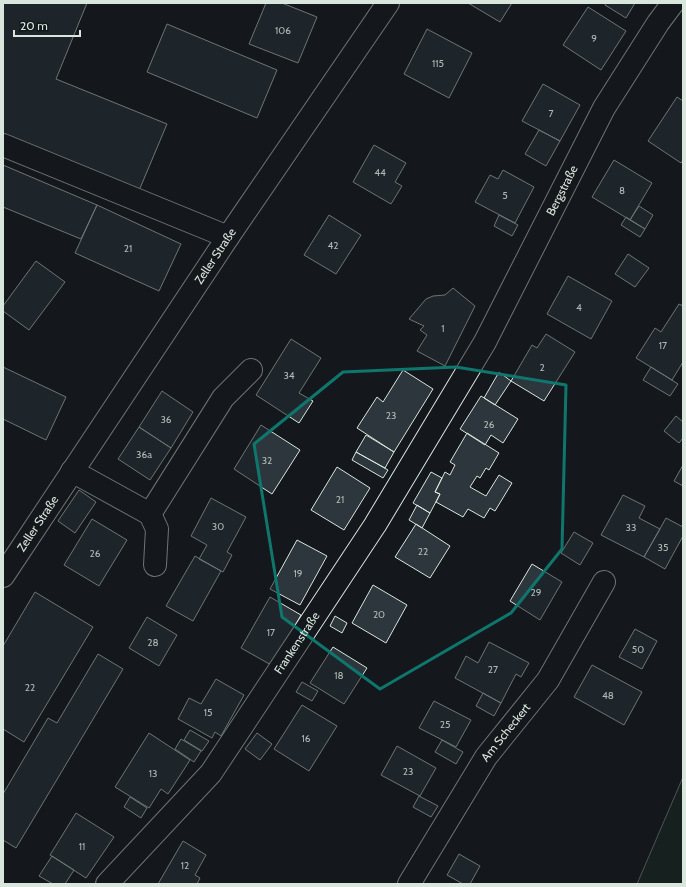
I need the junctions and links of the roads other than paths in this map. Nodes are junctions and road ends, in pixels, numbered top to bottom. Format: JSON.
{"nodes":[{"id":1,"x":388,"y":3,"type":"edge"},
{"id":2,"x":673,"y":3,"type":"edge"},
{"id":3,"x":3,"y":145,"type":"edge"},
{"id":4,"x":228,"y":237,"type":"junction"},
{"id":5,"x":251,"y":370,"type":"dead end"},
{"id":6,"x":460,"y":383,"type":"joint"},
{"id":7,"x":72,"y":471,"type":"junction"},
{"id":8,"x":150,"y":514,"type":"junction"},
{"id":9,"x":155,"y":565,"type":"dead end"},
{"id":10,"x":3,"y":576,"type":"edge"},
{"id":11,"x":604,"y":582,"type":"dead end"},
{"id":12,"x":107,"y":884,"type":"edge"},
{"id":13,"x":409,"y":884,"type":"edge"}],
"edges":[{"from":1,"to":4,"type":"street","name":"Zeller Straße"},
{"from":2,"to":6,"type":"street","name":"Bergstraße"},
{"from":3,"to":4,"type":"street"},
{"from":4,"to":7,"type":"street","name":"Zeller Straße"},
{"from":5,"to":8,"type":"street"},
{"from":6,"to":12,"type":"street","name":"Frankenstraße"},
{"from":7,"to":8,"type":"street"},
{"from":7,"to":10,"type":"street","name":"Zeller Straße"},
{"from":8,"to":9,"type":"street"},
{"from":11,"to":13,"type":"street","name":"Am Scheckert"}]}
